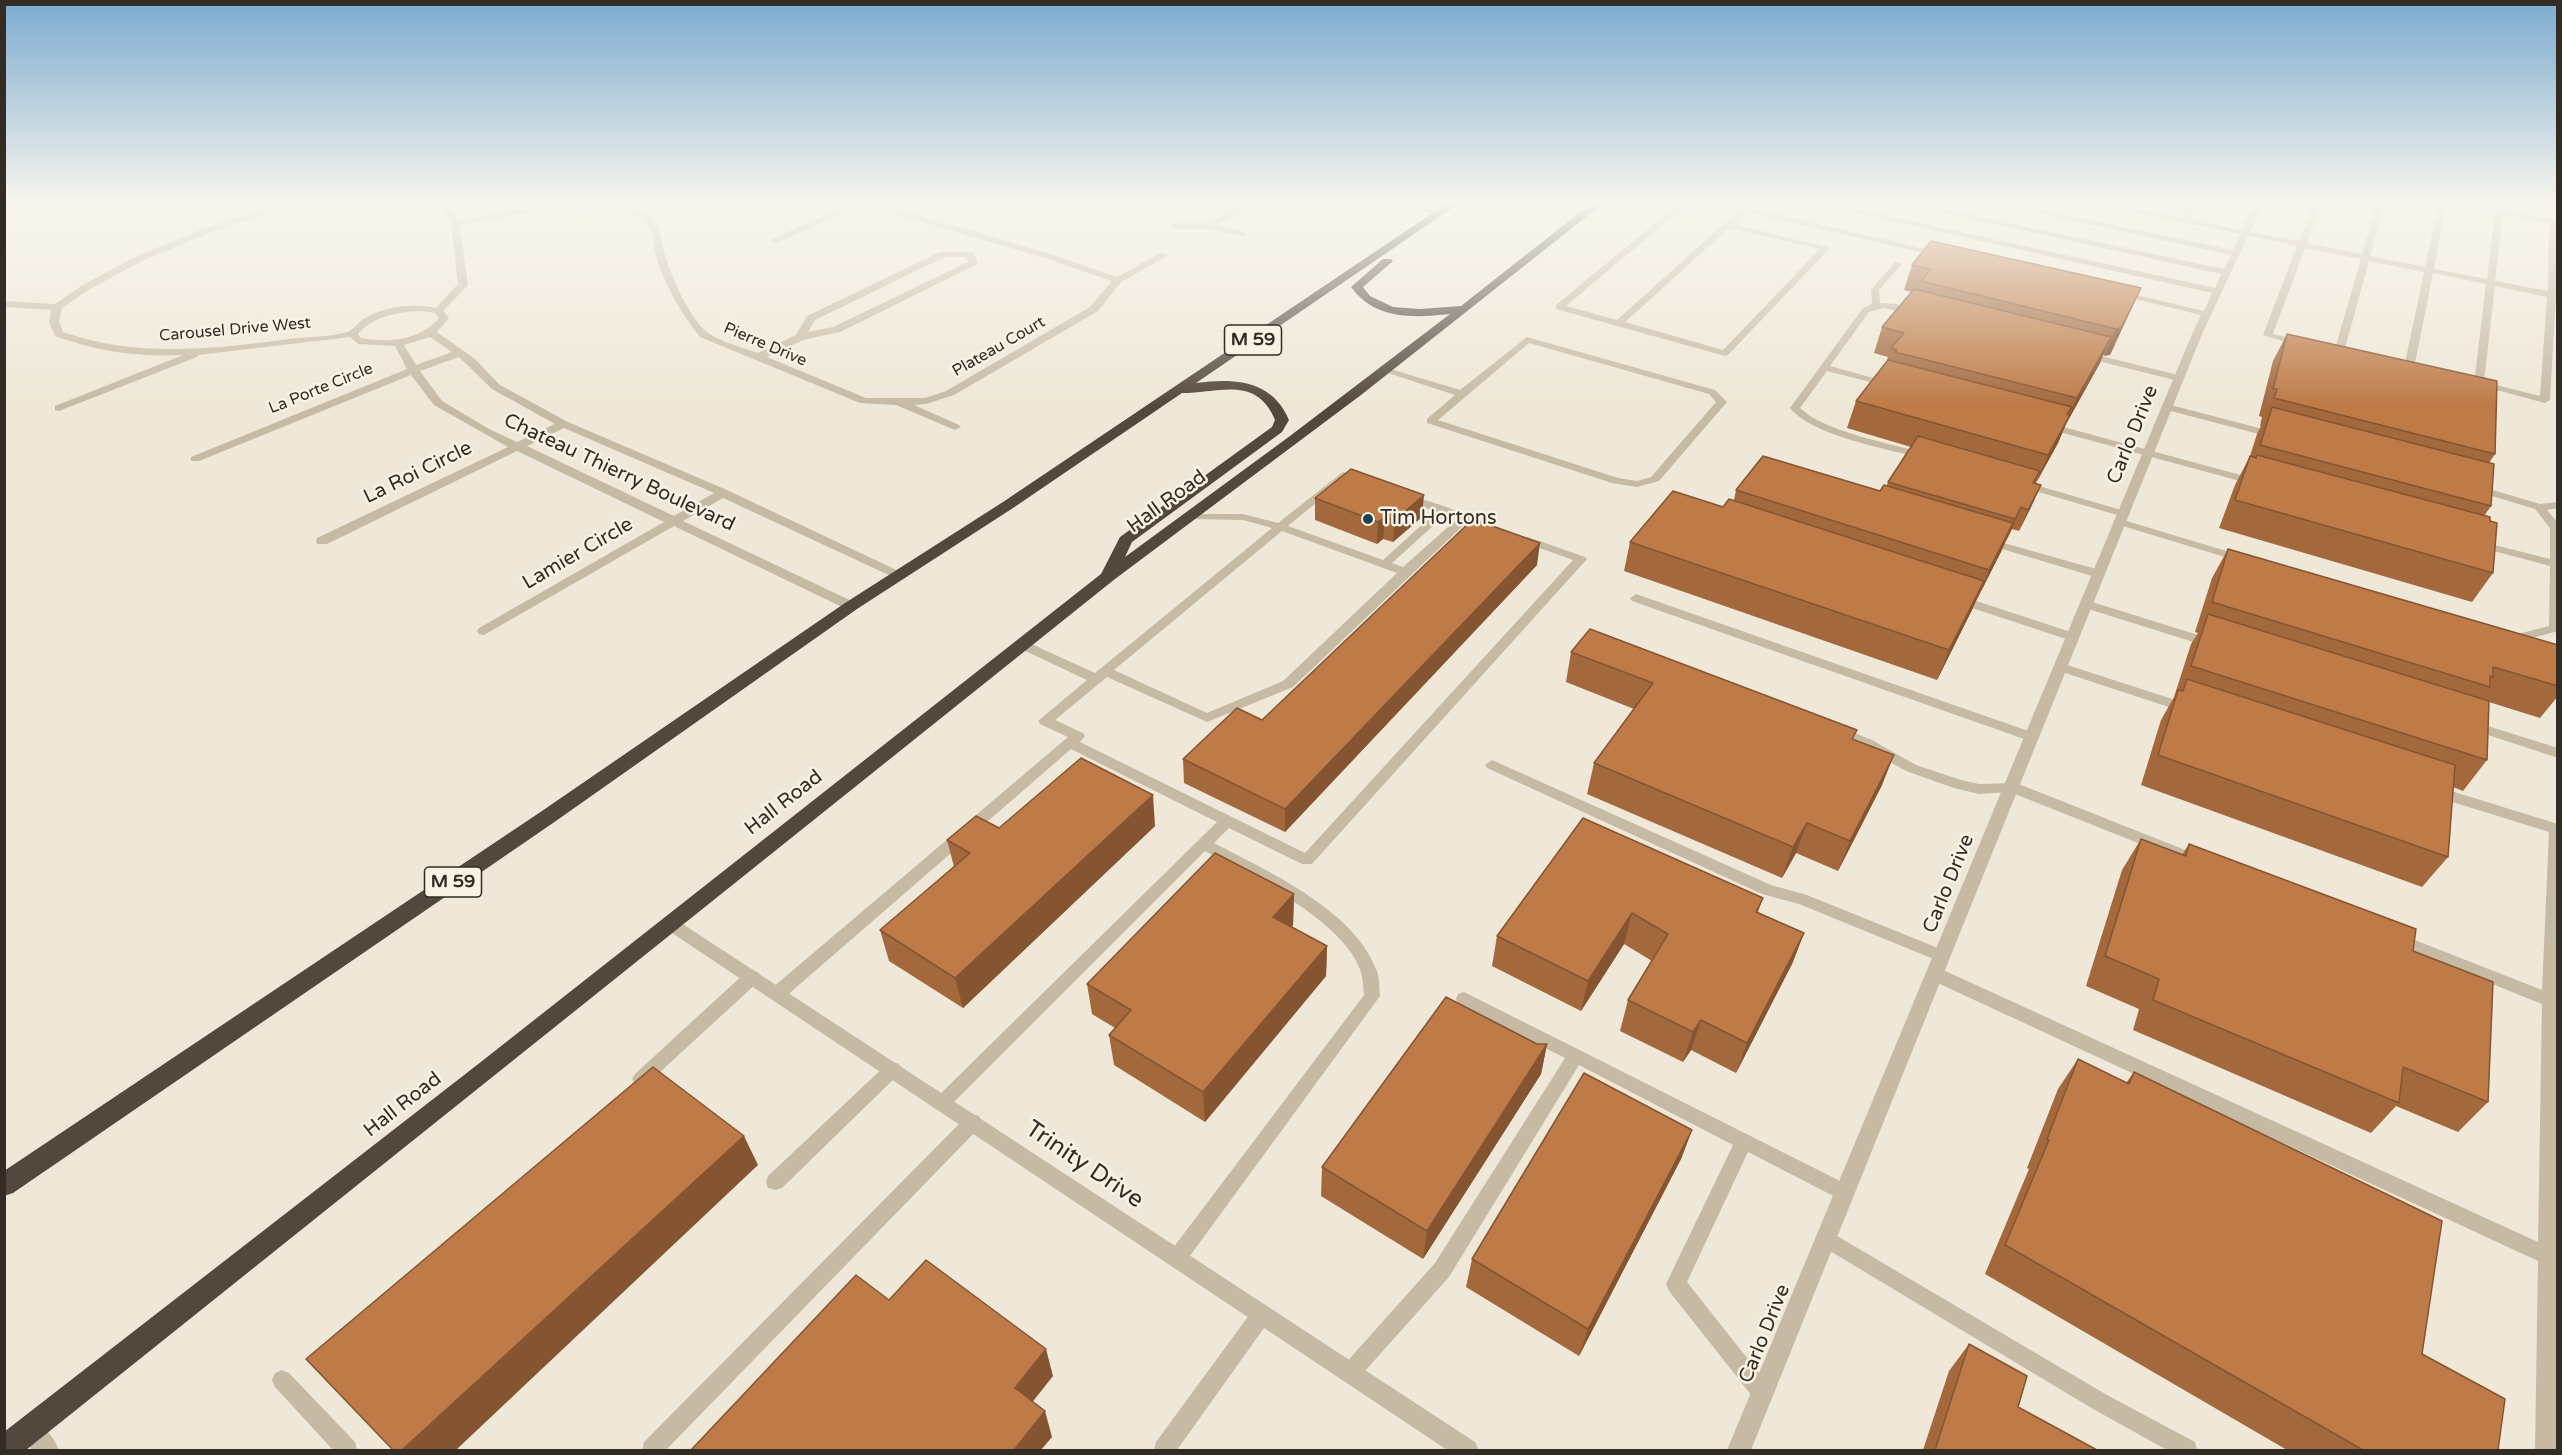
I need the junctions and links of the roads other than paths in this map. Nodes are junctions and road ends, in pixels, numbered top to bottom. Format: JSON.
{"nodes":[{"id":1,"x":117,"y":270,"type":"edge"},
{"id":2,"x":461,"y":270,"type":"edge"},
{"id":3,"x":667,"y":270,"type":"edge"},
{"id":4,"x":910,"y":270,"type":"edge"},
{"id":5,"x":959,"y":270,"type":"edge"},
{"id":6,"x":1089,"y":270,"type":"edge"},
{"id":7,"x":1137,"y":270,"type":"edge"},
{"id":8,"x":1356,"y":270,"type":"edge"},
{"id":9,"x":1376,"y":270,"type":"edge"},
{"id":10,"x":1514,"y":270,"type":"edge"},
{"id":11,"x":1603,"y":270,"type":"edge"},
{"id":12,"x":1678,"y":270,"type":"edge"},
{"id":13,"x":1805,"y":270,"type":"edge"},
{"id":14,"x":1893,"y":270,"type":"edge"},
{"id":15,"x":2121,"y":270,"type":"edge"},
{"id":16,"x":2216,"y":270,"type":"edge"},
{"id":17,"x":2294,"y":270,"type":"edge"},
{"id":18,"x":2363,"y":270,"type":"edge"},
{"id":19,"x":2428,"y":270,"type":"joint"},
{"id":20,"x":2493,"y":270,"type":"edge"},
{"id":21,"x":2552,"y":270,"type":"edge"},
{"id":22,"x":2226,"y":272,"type":"joint"},
{"id":23,"x":1118,"y":280,"type":"junction"},
{"id":24,"x":2492,"y":283,"type":"junction"},
{"id":25,"x":2217,"y":291,"type":"junction"},
{"id":26,"x":2114,"y":293,"type":"edge"},
{"id":27,"x":2552,"y":295,"type":"junction"},
{"id":28,"x":4,"y":304,"type":"edge"},
{"id":29,"x":1875,"y":304,"type":"junction"},
{"id":30,"x":57,"y":307,"type":"junction"},
{"id":31,"x":1465,"y":309,"type":"junction"},
{"id":32,"x":438,"y":311,"type":"junction"},
{"id":33,"x":1923,"y":314,"type":"edge"},
{"id":34,"x":2206,"y":314,"type":"junction"},
{"id":35,"x":1618,"y":324,"type":"junction"},
{"id":36,"x":430,"y":332,"type":"junction"},
{"id":37,"x":353,"y":334,"type":"junction"},
{"id":38,"x":2197,"y":334,"type":"joint"},
{"id":39,"x":800,"y":337,"type":"junction"},
{"id":40,"x":398,"y":343,"type":"junction"},
{"id":41,"x":2309,"y":345,"type":"edge"},
{"id":42,"x":207,"y":350,"type":"junction"},
{"id":43,"x":2070,"y":352,"type":"edge"},
{"id":44,"x":460,"y":353,"type":"junction"},
{"id":45,"x":2350,"y":354,"type":"edge"},
{"id":46,"x":757,"y":358,"type":"junction"},
{"id":47,"x":2397,"y":365,"type":"edge"},
{"id":48,"x":1824,"y":367,"type":"junction"},
{"id":49,"x":2409,"y":368,"type":"junction"},
{"id":50,"x":413,"y":370,"type":"junction"},
{"id":51,"x":1384,"y":370,"type":"junction"},
{"id":52,"x":2420,"y":371,"type":"edge"},
{"id":53,"x":2179,"y":378,"type":"junction"},
{"id":54,"x":2467,"y":381,"type":"edge"},
{"id":55,"x":2479,"y":384,"type":"junction"},
{"id":56,"x":1905,"y":388,"type":"edge"},
{"id":57,"x":1175,"y":392,"type":"junction"},
{"id":58,"x":1462,"y":394,"type":"junction"},
{"id":59,"x":897,"y":402,"type":"junction"},
{"id":60,"x":2167,"y":407,"type":"junction"},
{"id":61,"x":59,"y":408,"type":"dead end"},
{"id":62,"x":2033,"y":422,"type":"edge"},
{"id":63,"x":564,"y":424,"type":"junction"},
{"id":64,"x":955,"y":427,"type":"dead end"},
{"id":65,"x":2291,"y":440,"type":"edge"},
{"id":66,"x":518,"y":446,"type":"junction"},
{"id":67,"x":2149,"y":452,"type":"junction"},
{"id":68,"x":195,"y":459,"type":"dead end"},
{"id":69,"x":1942,"y":461,"type":"edge"},
{"id":70,"x":2010,"y":481,"type":"edge"},
{"id":71,"x":2262,"y":483,"type":"edge"},
{"id":72,"x":2460,"y":484,"type":"edge"},
{"id":73,"x":1377,"y":487,"type":"edge"},
{"id":74,"x":723,"y":493,"type":"junction"},
{"id":75,"x":1399,"y":495,"type":"edge"},
{"id":76,"x":2558,"y":505,"type":"edge"},
{"id":77,"x":2539,"y":507,"type":"junction"},
{"id":78,"x":1444,"y":510,"type":"junction"},
{"id":79,"x":1192,"y":516,"type":"junction"},
{"id":80,"x":1465,"y":518,"type":"junction"},
{"id":81,"x":2122,"y":518,"type":"junction"},
{"id":82,"x":674,"y":521,"type":"junction"},
{"id":83,"x":1280,"y":527,"type":"junction"},
{"id":84,"x":1972,"y":537,"type":"edge"},
{"id":85,"x":2465,"y":540,"type":"edge"},
{"id":86,"x":322,"y":541,"type":"dead end"},
{"id":87,"x":2255,"y":563,"type":"edge"},
{"id":88,"x":1385,"y":564,"type":"junction"},
{"id":89,"x":2555,"y":564,"type":"junction"},
{"id":90,"x":1405,"y":572,"type":"junction"},
{"id":91,"x":898,"y":574,"type":"junction"},
{"id":92,"x":2099,"y":574,"type":"junction"},
{"id":93,"x":1108,"y":576,"type":"junction"},
{"id":94,"x":1949,"y":596,"type":"edge"},
{"id":95,"x":1636,"y":598,"type":"dead end"},
{"id":96,"x":2086,"y":604,"type":"junction"},
{"id":97,"x":851,"y":606,"type":"junction"},
{"id":98,"x":2556,"y":629,"type":"edge"},
{"id":99,"x":484,"y":632,"type":"dead end"},
{"id":100,"x":2499,"y":633,"type":"edge"},
{"id":101,"x":2073,"y":637,"type":"junction"},
{"id":102,"x":1023,"y":645,"type":"junction"},
{"id":103,"x":2221,"y":646,"type":"edge"},
{"id":104,"x":2061,"y":667,"type":"junction"},
{"id":105,"x":1101,"y":675,"type":"junction"},
{"id":106,"x":2196,"y":711,"type":"edge"},
{"id":107,"x":2457,"y":721,"type":"edge"},
{"id":108,"x":1827,"y":727,"type":"edge"},
{"id":109,"x":2032,"y":737,"type":"junction"},
{"id":110,"x":1070,"y":743,"type":"junction"},
{"id":111,"x":2558,"y":753,"type":"edge"},
{"id":112,"x":1492,"y":765,"type":"dead end"},
{"id":113,"x":2416,"y":784,"type":"edge"},
{"id":114,"x":2011,"y":787,"type":"junction"},
{"id":115,"x":1227,"y":821,"type":"junction"},
{"id":116,"x":1204,"y":844,"type":"junction"},
{"id":117,"x":2198,"y":861,"type":"edge"},
{"id":118,"x":672,"y":924,"type":"junction"},
{"id":119,"x":2385,"y":935,"type":"edge"},
{"id":120,"x":1942,"y":956,"type":"junction"},
{"id":121,"x":1935,"y":974,"type":"junction"},
{"id":122,"x":752,"y":977,"type":"junction"},
{"id":123,"x":778,"y":993,"type":"junction"},
{"id":124,"x":1464,"y":999,"type":"dead end"},
{"id":125,"x":2550,"y":1000,"type":"junction"},
{"id":126,"x":1576,"y":1055,"type":"junction"},
{"id":127,"x":893,"y":1069,"type":"junction"},
{"id":128,"x":639,"y":1081,"type":"edge"},
{"id":129,"x":943,"y":1102,"type":"junction"},
{"id":130,"x":973,"y":1122,"type":"junction"},
{"id":131,"x":1744,"y":1141,"type":"junction"},
{"id":132,"x":776,"y":1182,"type":"dead end"},
{"id":133,"x":4,"y":1185,"type":"edge"},
{"id":134,"x":1845,"y":1193,"type":"junction"},
{"id":135,"x":1827,"y":1239,"type":"junction"},
{"id":136,"x":2548,"y":1256,"type":"junction"},
{"id":137,"x":1177,"y":1258,"type":"junction"},
{"id":138,"x":1262,"y":1314,"type":"junction"},
{"id":139,"x":1350,"y":1373,"type":"junction"},
{"id":140,"x":282,"y":1380,"type":"dead end"},
{"id":141,"x":1763,"y":1394,"type":"junction"},
{"id":142,"x":30,"y":1430,"type":"junction"},
{"id":143,"x":4,"y":1450,"type":"edge"},
{"id":144,"x":47,"y":1450,"type":"edge"},
{"id":145,"x":347,"y":1450,"type":"edge"},
{"id":146,"x":652,"y":1450,"type":"edge"},
{"id":147,"x":1164,"y":1450,"type":"edge"},
{"id":148,"x":1467,"y":1450,"type":"edge"},
{"id":149,"x":1739,"y":1450,"type":"edge"},
{"id":150,"x":2187,"y":1450,"type":"edge"},
{"id":151,"x":2546,"y":1450,"type":"edge"}],
"edges":[{"from":1,"to":30,"type":"street"},
{"from":2,"to":32,"type":"street"},
{"from":3,"to":46,"type":"street","name":"Pierre Drive"},
{"from":4,"to":39,"type":"street"},
{"from":5,"to":39,"type":"street"},
{"from":6,"to":23,"type":"street"},
{"from":7,"to":23,"type":"street","name":"Plateau Court"},
{"from":8,"to":57,"type":"highway","number":"M 59"},
{"from":9,"to":31,"type":"highway"},
{"from":10,"to":31,"type":"highway","name":"Hall Road"},
{"from":11,"to":35,"type":"lane"},
{"from":12,"to":35,"type":"lane"},
{"from":13,"to":35,"type":"lane"},
{"from":14,"to":29,"type":"lane"},
{"from":15,"to":25,"type":"lane"},
{"from":16,"to":22,"type":"lane"},
{"from":17,"to":41,"type":"lane"},
{"from":18,"to":45,"type":"lane"},
{"from":19,"to":24,"type":"lane"},
{"from":19,"to":49,"type":"lane"},
{"from":20,"to":24,"type":"lane"},
{"from":21,"to":27,"type":"lane"},
{"from":22,"to":25,"type":"lane"},
{"from":23,"to":59,"type":"street","name":"Plateau Court"},
{"from":24,"to":27,"type":"lane"},
{"from":24,"to":55,"type":"lane"},
{"from":25,"to":34,"type":"lane"},
{"from":26,"to":34,"type":"lane"},
{"from":27,"to":55,"type":"lane"},
{"from":28,"to":30,"type":"street"},
{"from":29,"to":33,"type":"lane"},
{"from":29,"to":48,"type":"lane"},
{"from":30,"to":42,"type":"street","name":"Carousel Drive West"},
{"from":31,"to":51,"type":"highway","name":"Hall Road"},
{"from":32,"to":36,"type":"street"},
{"from":32,"to":37,"type":"street"},
{"from":34,"to":38,"type":"lane"},
{"from":36,"to":40,"type":"street"},
{"from":36,"to":44,"type":"street","name":"Chateau Thierry Boulevard"},
{"from":37,"to":40,"type":"street"},
{"from":37,"to":42,"type":"street","name":"Carousel Drive West"},
{"from":38,"to":53,"type":"street","name":"Carlo Drive"},
{"from":39,"to":46,"type":"street"},
{"from":40,"to":50,"type":"street","name":"Chateau Thierry Boulevard"},
{"from":42,"to":61,"type":"street"},
{"from":43,"to":53,"type":"lane"},
{"from":44,"to":50,"type":"street","name":"La Porte Circle"},
{"from":44,"to":63,"type":"street","name":"Chateau Thierry Boulevard"},
{"from":46,"to":59,"type":"street","name":"Pierre Drive"},
{"from":47,"to":49,"type":"lane"},
{"from":48,"to":56,"type":"lane"},
{"from":48,"to":69,"type":"lane"},
{"from":49,"to":52,"type":"lane"},
{"from":50,"to":66,"type":"street","name":"Chateau Thierry Boulevard"},
{"from":50,"to":68,"type":"street","name":"La Porte Circle"},
{"from":51,"to":58,"type":"lane"},
{"from":51,"to":79,"type":"highway","name":"Hall Road"},
{"from":53,"to":60,"type":"street","name":"Carlo Drive"},
{"from":54,"to":55,"type":"lane"},
{"from":57,"to":91,"type":"highway","number":"M 59"},
{"from":57,"to":93,"type":"highway"},
{"from":58,"to":58,"type":"lane"},
{"from":59,"to":64,"type":"street","name":"Pierre Drive"},
{"from":60,"to":65,"type":"lane"},
{"from":60,"to":67,"type":"street","name":"Carlo Drive"},
{"from":62,"to":67,"type":"lane"},
{"from":63,"to":66,"type":"street","name":"La Roi Circle"},
{"from":63,"to":74,"type":"street","name":"Chateau Thierry Boulevard"},
{"from":66,"to":82,"type":"street","name":"Chateau Thierry Boulevard"},
{"from":66,"to":86,"type":"street","name":"La Roi Circle"},
{"from":67,"to":71,"type":"lane"},
{"from":67,"to":81,"type":"street","name":"Carlo Drive"},
{"from":70,"to":81,"type":"lane"},
{"from":72,"to":77,"type":"lane"},
{"from":73,"to":83,"type":"lane"},
{"from":74,"to":82,"type":"street","name":"Lamier Circle"},
{"from":74,"to":91,"type":"street","name":"Chateau Thierry Boulevard"},
{"from":75,"to":78,"type":"lane"},
{"from":76,"to":77,"type":"lane"},
{"from":77,"to":89,"type":"lane"},
{"from":78,"to":80,"type":"lane"},
{"from":78,"to":88,"type":"lane"},
{"from":79,"to":83,"type":"lane"},
{"from":79,"to":93,"type":"highway","name":"Hall Road"},
{"from":80,"to":90,"type":"lane"},
{"from":80,"to":115,"type":"lane"},
{"from":81,"to":87,"type":"lane"},
{"from":81,"to":92,"type":"street","name":"Carlo Drive"},
{"from":82,"to":97,"type":"street","name":"Chateau Thierry Boulevard"},
{"from":82,"to":99,"type":"street","name":"Lamier Circle"},
{"from":83,"to":88,"type":"lane"},
{"from":83,"to":105,"type":"lane"},
{"from":84,"to":92,"type":"lane"},
{"from":85,"to":89,"type":"lane"},
{"from":88,"to":90,"type":"lane"},
{"from":89,"to":98,"type":"lane"},
{"from":90,"to":105,"type":"lane"},
{"from":91,"to":97,"type":"highway","number":"M 59"},
{"from":92,"to":96,"type":"street","name":"Carlo Drive"},
{"from":93,"to":102,"type":"highway","name":"Hall Road"},
{"from":94,"to":101,"type":"lane"},
{"from":95,"to":109,"type":"lane"},
{"from":96,"to":101,"type":"street","name":"Carlo Drive"},
{"from":96,"to":103,"type":"lane"},
{"from":97,"to":133,"type":"highway","number":"M 59"},
{"from":98,"to":100,"type":"lane"},
{"from":101,"to":104,"type":"street","name":"Carlo Drive"},
{"from":102,"to":105,"type":"lane"},
{"from":102,"to":118,"type":"highway","name":"Hall Road"},
{"from":104,"to":106,"type":"lane"},
{"from":104,"to":109,"type":"street","name":"Carlo Drive"},
{"from":105,"to":110,"type":"lane"},
{"from":107,"to":111,"type":"lane"},
{"from":108,"to":114,"type":"lane"},
{"from":109,"to":114,"type":"street","name":"Carlo Drive"},
{"from":110,"to":115,"type":"lane"},
{"from":110,"to":123,"type":"lane"},
{"from":112,"to":120,"type":"lane"},
{"from":113,"to":125,"type":"lane"},
{"from":114,"to":117,"type":"lane"},
{"from":114,"to":120,"type":"street","name":"Carlo Drive"},
{"from":115,"to":116,"type":"lane"},
{"from":116,"to":129,"type":"lane"},
{"from":116,"to":137,"type":"lane"},
{"from":118,"to":122,"type":"street","name":"Trinity Drive"},
{"from":118,"to":142,"type":"highway","name":"Hall Road"},
{"from":119,"to":125,"type":"lane"},
{"from":120,"to":121,"type":"street","name":"Carlo Drive"},
{"from":121,"to":134,"type":"street","name":"Carlo Drive"},
{"from":121,"to":136,"type":"lane"},
{"from":122,"to":123,"type":"street","name":"Trinity Drive"},
{"from":122,"to":128,"type":"lane"},
{"from":123,"to":127,"type":"street","name":"Trinity Drive"},
{"from":124,"to":126,"type":"lane"},
{"from":125,"to":136,"type":"lane"},
{"from":126,"to":131,"type":"lane"},
{"from":126,"to":139,"type":"lane"},
{"from":127,"to":129,"type":"street","name":"Trinity Drive"},
{"from":127,"to":132,"type":"lane"},
{"from":129,"to":130,"type":"street","name":"Trinity Drive"},
{"from":130,"to":137,"type":"street","name":"Trinity Drive"},
{"from":130,"to":146,"type":"lane"},
{"from":131,"to":134,"type":"lane"},
{"from":131,"to":141,"type":"lane"},
{"from":134,"to":135,"type":"street","name":"Carlo Drive"},
{"from":135,"to":141,"type":"street","name":"Carlo Drive"},
{"from":135,"to":150,"type":"lane"},
{"from":136,"to":151,"type":"lane"},
{"from":137,"to":138,"type":"street","name":"Trinity Drive"},
{"from":138,"to":139,"type":"street","name":"Trinity Drive"},
{"from":138,"to":147,"type":"lane"},
{"from":139,"to":148,"type":"street","name":"Trinity Drive"},
{"from":140,"to":145,"type":"lane"},
{"from":141,"to":149,"type":"street","name":"Carlo Drive"},
{"from":142,"to":143,"type":"highway","name":"Hall Road"},
{"from":142,"to":144,"type":"street"}]}
